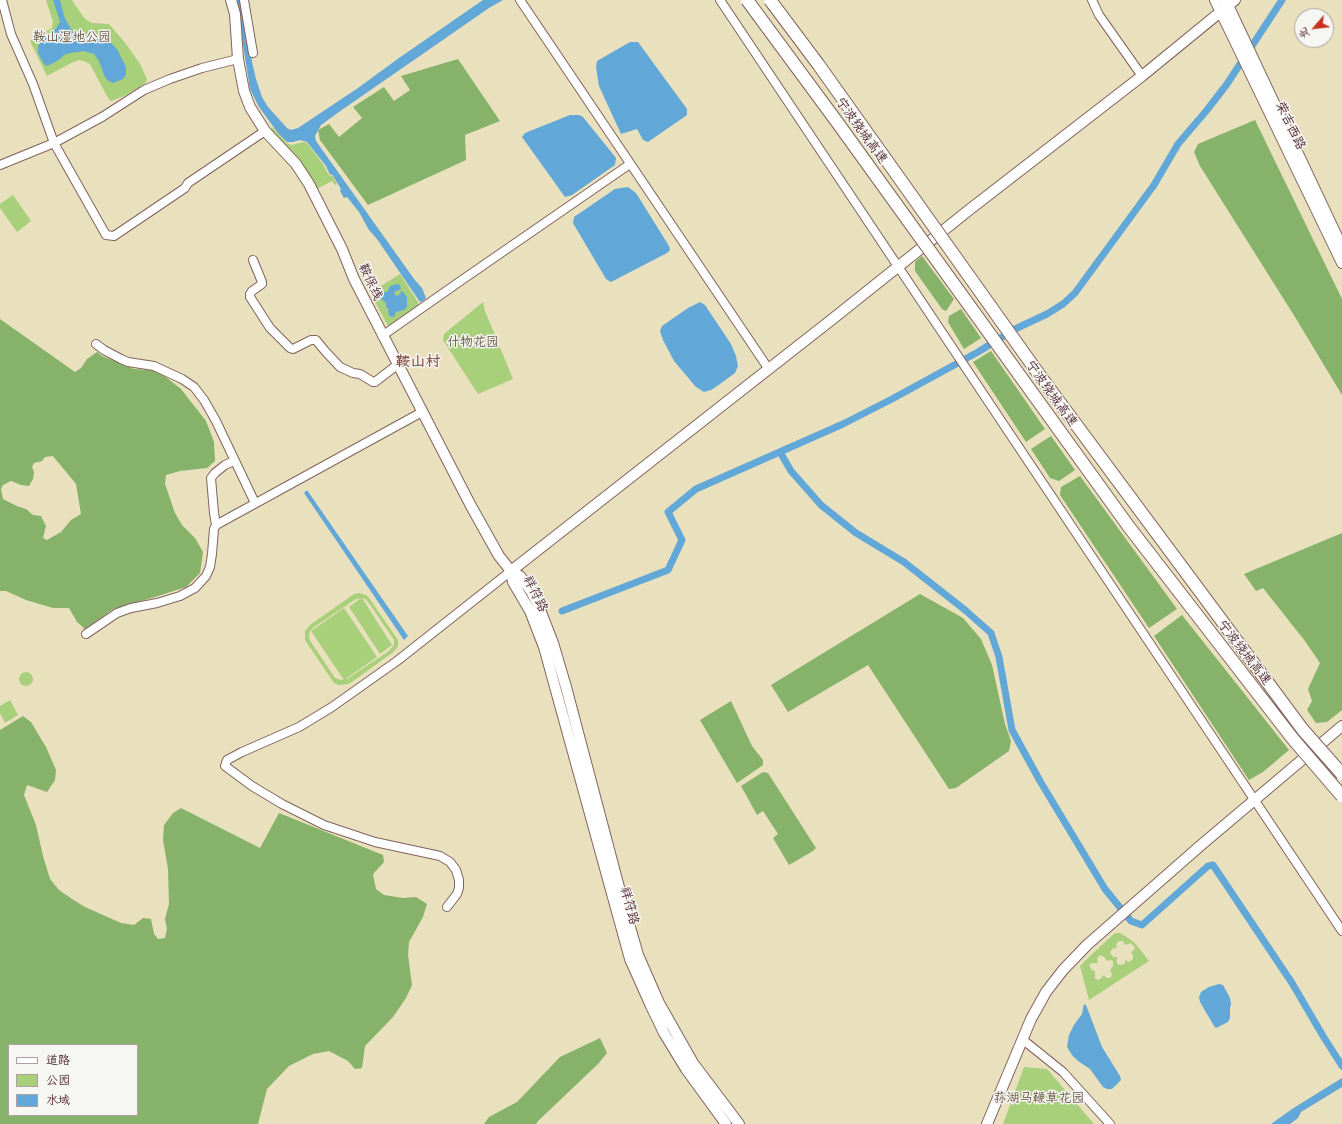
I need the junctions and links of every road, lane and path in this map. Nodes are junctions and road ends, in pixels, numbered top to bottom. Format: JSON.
{"nodes":[{"id":1,"x":2,"y":0,"type":"edge"},
{"id":2,"x":231,"y":0,"type":"edge"},
{"id":3,"x":244,"y":0,"type":"edge"},
{"id":4,"x":520,"y":0,"type":"edge"},
{"id":5,"x":720,"y":0,"type":"edge"},
{"id":6,"x":746,"y":0,"type":"edge"},
{"id":7,"x":770,"y":0,"type":"edge"},
{"id":8,"x":1092,"y":0,"type":"edge"},
{"id":9,"x":1214,"y":0,"type":"edge"},
{"id":10,"x":1227,"y":4,"type":"edge"},
{"id":11,"x":246,"y":55,"type":"junction"},
{"id":12,"x":1142,"y":76,"type":"junction"},
{"id":13,"x":265,"y":131,"type":"junction"},
{"id":14,"x":54,"y":143,"type":"junction"},
{"id":15,"x":630,"y":164,"type":"junction"},
{"id":16,"x":0,"y":165,"type":"edge"},
{"id":17,"x":1342,"y":246,"type":"edge"},
{"id":18,"x":253,"y":260,"type":"dead end"},
{"id":19,"x":1342,"y":263,"type":"edge"},
{"id":20,"x":898,"y":266,"type":"junction"},
{"id":21,"x":382,"y":336,"type":"junction"},
{"id":22,"x":96,"y":344,"type":"dead end"},
{"id":23,"x":397,"y":365,"type":"junction"},
{"id":24,"x":768,"y":368,"type":"junction"},
{"id":25,"x":422,"y":412,"type":"junction"},
{"id":26,"x":234,"y":461,"type":"junction"},
{"id":27,"x":255,"y":503,"type":"junction"},
{"id":28,"x":216,"y":525,"type":"junction"},
{"id":29,"x":512,"y":571,"type":"junction"},
{"id":30,"x":86,"y":634,"type":"dead end"},
{"id":31,"x":1342,"y":726,"type":"edge"},
{"id":32,"x":1342,"y":774,"type":"edge"},
{"id":33,"x":1342,"y":796,"type":"edge"},
{"id":34,"x":1254,"y":801,"type":"junction"},
{"id":35,"x":447,"y":906,"type":"dead end"},
{"id":36,"x":1342,"y":931,"type":"edge"},
{"id":37,"x":1022,"y":1039,"type":"junction"},
{"id":38,"x":726,"y":1124,"type":"edge"},
{"id":39,"x":739,"y":1124,"type":"edge"},
{"id":40,"x":987,"y":1124,"type":"edge"},
{"id":41,"x":1110,"y":1124,"type":"edge"}],
"edges":[{"from":1,"to":14,"type":"street"},
{"from":2,"to":11,"type":"main road","name":"鞍保线"},
{"from":3,"to":11,"type":"street"},
{"from":4,"to":15,"type":"street"},
{"from":5,"to":20,"type":"street"},
{"from":6,"to":33,"type":"highway","name":"宁波绕城高速","bridge":true},
{"from":7,"to":32,"type":"highway","name":"宁波绕城高速","bridge":true},
{"from":8,"to":12,"type":"street"},
{"from":9,"to":10,"type":"main road","name":"荣吉西路"},
{"from":10,"to":12,"type":"main road"},
{"from":10,"to":17,"type":"main road","name":"荣吉西路"},
{"from":10,"to":19,"type":"main road","name":"荣吉西路"},
{"from":11,"to":13,"type":"main road","name":"鞍保线"},
{"from":11,"to":14,"type":"street"},
{"from":12,"to":20,"type":"main road"},
{"from":13,"to":14,"type":"street"},
{"from":13,"to":21,"type":"main road","name":"鞍保线"},
{"from":14,"to":16,"type":"street"},
{"from":15,"to":21,"type":"street"},
{"from":15,"to":24,"type":"street"},
{"from":18,"to":23,"type":"street"},
{"from":20,"to":24,"type":"main road"},
{"from":20,"to":34,"type":"street"},
{"from":21,"to":23,"type":"main road","name":"鞍保线"},
{"from":22,"to":26,"type":"street"},
{"from":23,"to":25,"type":"main road","name":"鞍保线"},
{"from":24,"to":29,"type":"main road"},
{"from":25,"to":27,"type":"street"},
{"from":25,"to":29,"type":"main road","name":"鞍保线"},
{"from":26,"to":27,"type":"street"},
{"from":26,"to":28,"type":"street"},
{"from":27,"to":28,"type":"street"},
{"from":28,"to":30,"type":"street"},
{"from":29,"to":35,"type":"street"},
{"from":29,"to":38,"type":"main road","name":"祥符路"},
{"from":29,"to":39,"type":"main road","name":"祥符路"},
{"from":31,"to":34,"type":"main road"},
{"from":34,"to":36,"type":"street"},
{"from":34,"to":37,"type":"main road"},
{"from":37,"to":40,"type":"main road"},
{"from":37,"to":41,"type":"street"}]}
